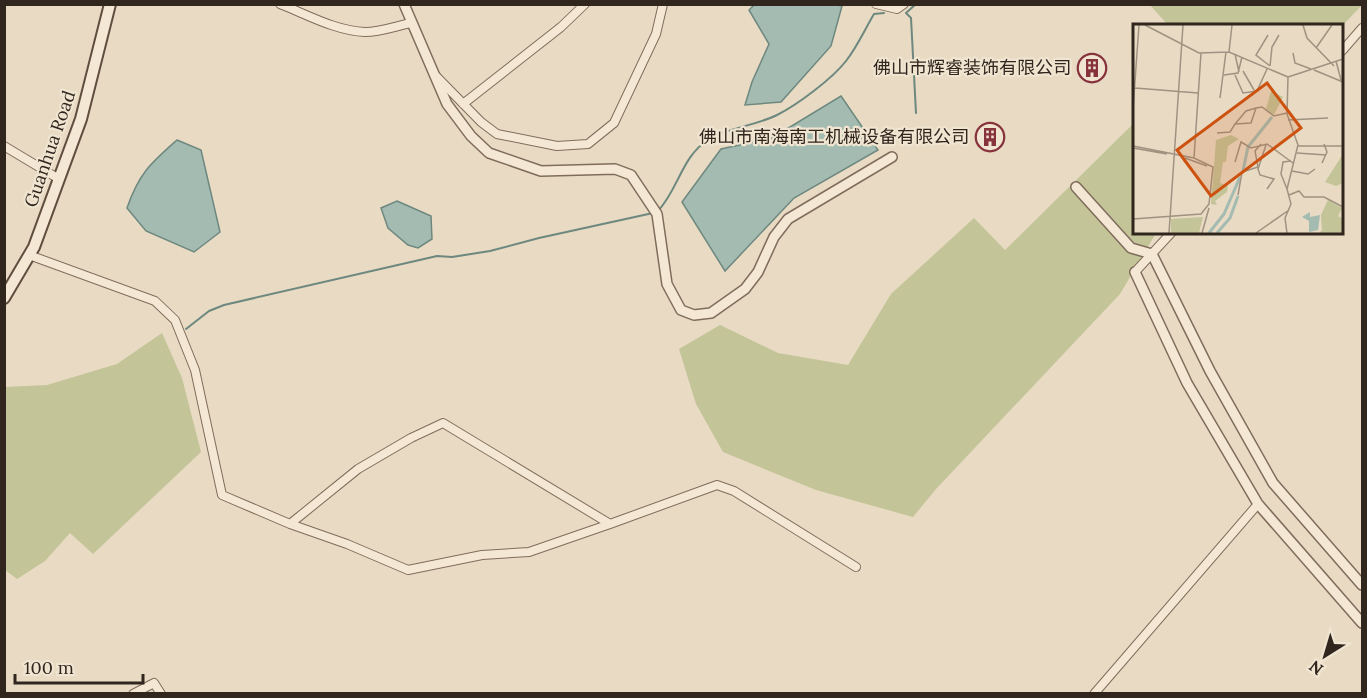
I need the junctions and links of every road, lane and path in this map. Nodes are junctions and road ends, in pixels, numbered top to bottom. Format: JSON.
{"nodes":[{"id":1,"x":110,"y":4,"type":"edge"},
{"id":2,"x":280,"y":4,"type":"edge"},
{"id":3,"x":404,"y":4,"type":"edge"},
{"id":4,"x":585,"y":4,"type":"edge"},
{"id":5,"x":663,"y":4,"type":"edge"},
{"id":6,"x":876,"y":4,"type":"edge"},
{"id":7,"x":904,"y":4,"type":"edge"},
{"id":8,"x":411,"y":22,"type":"junction"},
{"id":9,"x":1362,"y":28,"type":"edge"},
{"id":10,"x":1343,"y":49,"type":"edge"},
{"id":11,"x":434,"y":74,"type":"junction"},
{"id":12,"x":463,"y":104,"type":"junction"},
{"id":13,"x":4,"y":146,"type":"edge"},
{"id":14,"x":892,"y":158,"type":"dead end"},
{"id":15,"x":58,"y":179,"type":"junction"},
{"id":16,"x":1076,"y":187,"type":"dead end"},
{"id":17,"x":1170,"y":234,"type":"edge"},
{"id":18,"x":1152,"y":254,"type":"junction"},
{"id":19,"x":29,"y":255,"type":"junction"},
{"id":20,"x":1136,"y":272,"type":"joint"},
{"id":21,"x":4,"y":298,"type":"edge"},
{"id":22,"x":1258,"y":504,"type":"junction"},
{"id":23,"x":290,"y":524,"type":"junction"},
{"id":24,"x":610,"y":524,"type":"junction"},
{"id":25,"x":856,"y":567,"type":"dead end"},
{"id":26,"x":1362,"y":585,"type":"edge"},
{"id":27,"x":1362,"y":623,"type":"edge"},
{"id":28,"x":133,"y":693,"type":"edge"},
{"id":29,"x":161,"y":693,"type":"edge"},
{"id":30,"x":1094,"y":693,"type":"edge"}],
"edges":[{"from":1,"to":15,"type":"main road","name":"Guanhua Road"},
{"from":2,"to":8,"type":"street"},
{"from":3,"to":8,"type":"street"},
{"from":4,"to":12,"type":"street"},
{"from":5,"to":12,"type":"street"},
{"from":6,"to":7,"type":"street"},
{"from":8,"to":11,"type":"street"},
{"from":9,"to":10,"type":"street"},
{"from":11,"to":12,"type":"street"},
{"from":11,"to":14,"type":"street"},
{"from":13,"to":15,"type":"street"},
{"from":15,"to":19,"type":"main road","name":"Guanhua Road"},
{"from":16,"to":18,"type":"street"},
{"from":17,"to":18,"type":"street"},
{"from":18,"to":20,"type":"street"},
{"from":18,"to":26,"type":"street"},
{"from":19,"to":21,"type":"main road","name":"Guanhua Road"},
{"from":19,"to":23,"type":"street"},
{"from":20,"to":22,"type":"street"},
{"from":22,"to":27,"type":"street"},
{"from":22,"to":30,"type":"street"},
{"from":23,"to":24,"type":"street"},
{"from":23,"to":24,"type":"street"},
{"from":24,"to":25,"type":"street"},
{"from":28,"to":29,"type":"street"}]}
